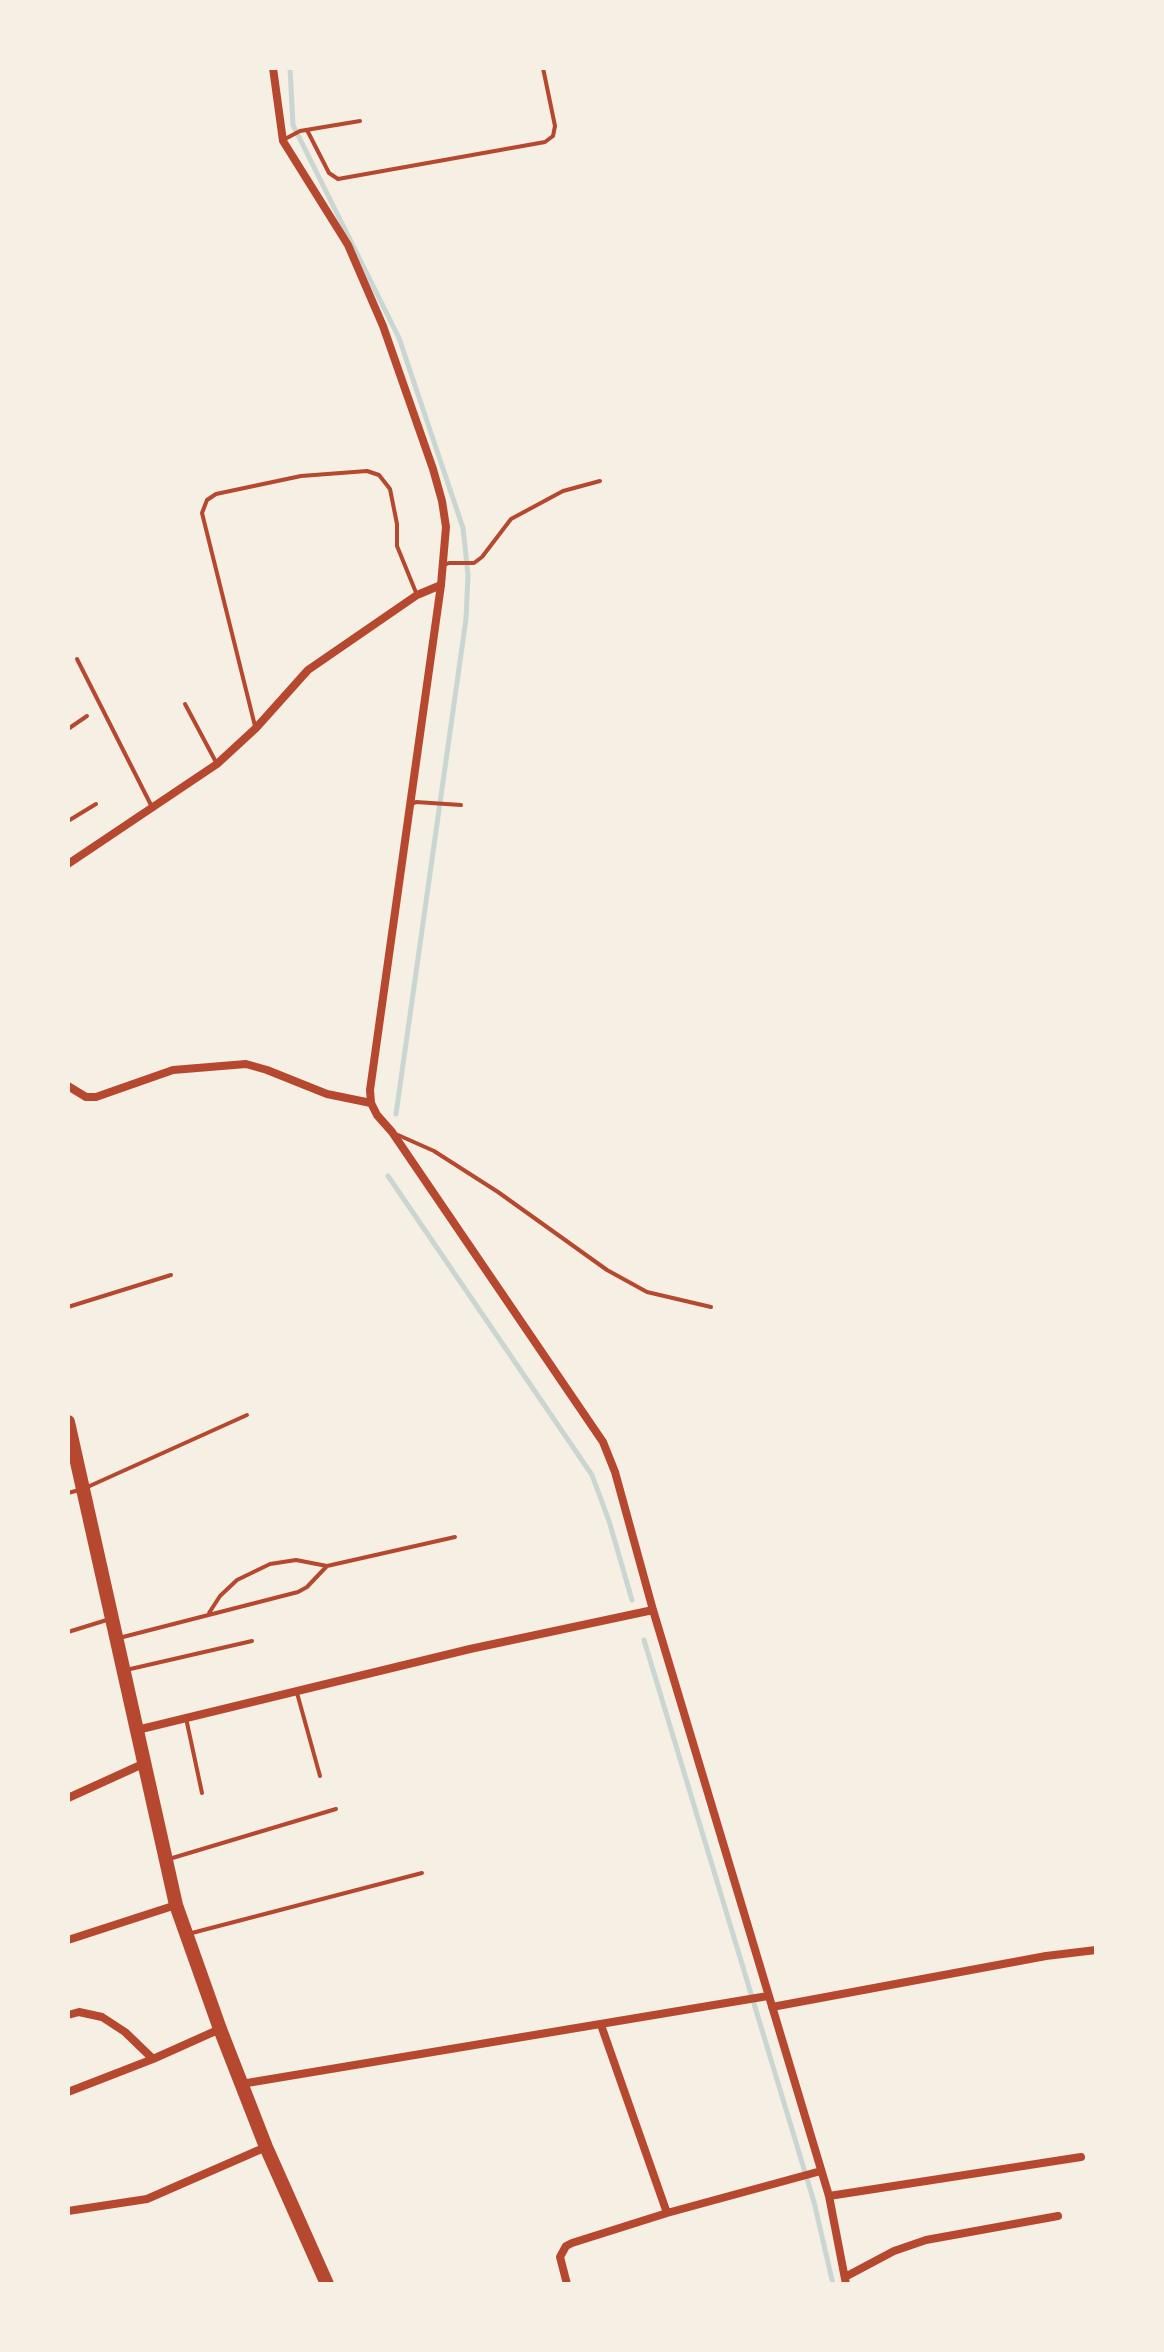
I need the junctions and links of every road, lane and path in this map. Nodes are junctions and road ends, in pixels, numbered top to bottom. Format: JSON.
{"nodes":[{"id":1,"x":273,"y":68,"type":"edge"},
{"id":2,"x":543,"y":68,"type":"edge"},
{"id":3,"x":360,"y":121,"type":"dead end"},
{"id":4,"x":303,"y":131,"type":"junction"},
{"id":5,"x":286,"y":138,"type":"junction"},
{"id":6,"x":600,"y":481,"type":"dead end"},
{"id":7,"x":446,"y":564,"type":"junction"},
{"id":8,"x":441,"y":585,"type":"junction"},
{"id":9,"x":417,"y":595,"type":"junction"},
{"id":10,"x":77,"y":659,"type":"dead end"},
{"id":11,"x":185,"y":704,"type":"dead end"},
{"id":12,"x":87,"y":716,"type":"dead end"},
{"id":13,"x":256,"y":728,"type":"junction"},
{"id":14,"x":68,"y":729,"type":"edge"},
{"id":15,"x":217,"y":764,"type":"junction"},
{"id":16,"x":414,"y":803,"type":"junction"},
{"id":17,"x":96,"y":804,"type":"dead end"},
{"id":18,"x":461,"y":805,"type":"dead end"},
{"id":19,"x":152,"y":807,"type":"junction"},
{"id":20,"x":68,"y":821,"type":"edge"},
{"id":21,"x":68,"y":864,"type":"edge"},
{"id":22,"x":68,"y":1086,"type":"edge"},
{"id":23,"x":371,"y":1103,"type":"junction"},
{"id":24,"x":392,"y":1132,"type":"junction"},
{"id":25,"x":171,"y":1275,"type":"dead end"},
{"id":26,"x":68,"y":1307,"type":"edge"},
{"id":27,"x":711,"y":1307,"type":"dead end"},
{"id":28,"x":247,"y":1415,"type":"dead end"},
{"id":29,"x":68,"y":1422,"type":"edge"},
{"id":30,"x":72,"y":1456,"type":"edge"},
{"id":31,"x":76,"y":1491,"type":"edge"},
{"id":32,"x":455,"y":1537,"type":"dead end"},
{"id":33,"x":327,"y":1566,"type":"junction"},
{"id":34,"x":653,"y":1610,"type":"junction"},
{"id":35,"x":208,"y":1615,"type":"junction"},
{"id":36,"x":112,"y":1618,"type":"junction"},
{"id":37,"x":68,"y":1632,"type":"edge"},
{"id":38,"x":116,"y":1638,"type":"junction"},
{"id":39,"x":252,"y":1641,"type":"dead end"},
{"id":40,"x":124,"y":1670,"type":"junction"},
{"id":41,"x":296,"y":1690,"type":"junction"},
{"id":42,"x":186,"y":1718,"type":"junction"},
{"id":43,"x":137,"y":1730,"type":"junction"},
{"id":44,"x":145,"y":1763,"type":"junction"},
{"id":45,"x":320,"y":1776,"type":"dead end"},
{"id":46,"x":202,"y":1793,"type":"dead end"},
{"id":47,"x":68,"y":1798,"type":"edge"},
{"id":48,"x":336,"y":1809,"type":"dead end"},
{"id":49,"x":167,"y":1860,"type":"junction"},
{"id":50,"x":422,"y":1873,"type":"dead end"},
{"id":51,"x":176,"y":1905,"type":"junction"},
{"id":52,"x":186,"y":1934,"type":"junction"},
{"id":53,"x":68,"y":1940,"type":"edge"},
{"id":54,"x":1096,"y":1950,"type":"edge"},
{"id":55,"x":768,"y":1996,"type":"junction"},
{"id":56,"x":772,"y":2007,"type":"junction"},
{"id":57,"x":68,"y":2015,"type":"edge"},
{"id":58,"x":601,"y":2025,"type":"junction"},
{"id":59,"x":220,"y":2029,"type":"junction"},
{"id":60,"x":153,"y":2059,"type":"junction"},
{"id":61,"x":241,"y":2084,"type":"junction"},
{"id":62,"x":68,"y":2092,"type":"edge"},
{"id":63,"x":266,"y":2147,"type":"junction"},
{"id":64,"x":1081,"y":2157,"type":"dead end"},
{"id":65,"x":821,"y":2171,"type":"junction"},
{"id":66,"x":829,"y":2196,"type":"junction"},
{"id":67,"x":68,"y":2211,"type":"edge"},
{"id":68,"x":667,"y":2213,"type":"junction"},
{"id":69,"x":1058,"y":2216,"type":"dead end"},
{"id":70,"x":845,"y":2280,"type":"edge"},
{"id":71,"x":327,"y":2284,"type":"edge"},
{"id":72,"x":567,"y":2284,"type":"edge"}],
"edges":[{"from":1,"to":5,"type":"street"},
{"from":2,"to":4,"type":"lane"},
{"from":3,"to":4,"type":"lane"},
{"from":4,"to":5,"type":"lane"},
{"from":5,"to":7,"type":"street"},
{"from":6,"to":7,"type":"lane"},
{"from":7,"to":8,"type":"street"},
{"from":8,"to":9,"type":"street"},
{"from":8,"to":16,"type":"street"},
{"from":9,"to":13,"type":"street"},
{"from":9,"to":13,"type":"lane"},
{"from":10,"to":19,"type":"lane"},
{"from":11,"to":15,"type":"lane"},
{"from":12,"to":14,"type":"lane"},
{"from":13,"to":15,"type":"street"},
{"from":15,"to":19,"type":"street"},
{"from":16,"to":18,"type":"lane"},
{"from":16,"to":23,"type":"street"},
{"from":17,"to":20,"type":"lane"},
{"from":19,"to":21,"type":"street"},
{"from":22,"to":23,"type":"street"},
{"from":23,"to":24,"type":"street"},
{"from":24,"to":27,"type":"lane"},
{"from":24,"to":34,"type":"street"},
{"from":25,"to":26,"type":"lane"},
{"from":28,"to":31,"type":"lane"},
{"from":29,"to":30,"type":"main road"},
{"from":30,"to":31,"type":"main road"},
{"from":31,"to":36,"type":"main road"},
{"from":32,"to":33,"type":"lane"},
{"from":33,"to":35,"type":"lane"},
{"from":33,"to":35,"type":"lane"},
{"from":34,"to":41,"type":"street"},
{"from":34,"to":55,"type":"street"},
{"from":35,"to":38,"type":"lane"},
{"from":36,"to":37,"type":"lane"},
{"from":36,"to":38,"type":"main road"},
{"from":38,"to":40,"type":"main road"},
{"from":39,"to":40,"type":"lane"},
{"from":40,"to":43,"type":"main road"},
{"from":41,"to":42,"type":"street"},
{"from":41,"to":45,"type":"lane"},
{"from":42,"to":43,"type":"street"},
{"from":42,"to":46,"type":"lane"},
{"from":43,"to":44,"type":"main road"},
{"from":44,"to":47,"type":"street"},
{"from":44,"to":49,"type":"main road"},
{"from":48,"to":49,"type":"lane"},
{"from":49,"to":51,"type":"main road"},
{"from":50,"to":52,"type":"lane"},
{"from":51,"to":52,"type":"main road"},
{"from":51,"to":53,"type":"street"},
{"from":52,"to":59,"type":"main road"},
{"from":54,"to":56,"type":"street"},
{"from":55,"to":56,"type":"street"},
{"from":55,"to":58,"type":"street"},
{"from":56,"to":65,"type":"street"},
{"from":57,"to":60,"type":"street"},
{"from":58,"to":61,"type":"street"},
{"from":58,"to":68,"type":"street"},
{"from":59,"to":60,"type":"street"},
{"from":59,"to":61,"type":"main road"},
{"from":60,"to":62,"type":"street"},
{"from":61,"to":63,"type":"main road"},
{"from":63,"to":67,"type":"street"},
{"from":63,"to":71,"type":"main road"},
{"from":64,"to":66,"type":"street"},
{"from":65,"to":66,"type":"street"},
{"from":65,"to":68,"type":"street"},
{"from":66,"to":70,"type":"street"},
{"from":68,"to":72,"type":"street"},
{"from":69,"to":70,"type":"street"}]}
